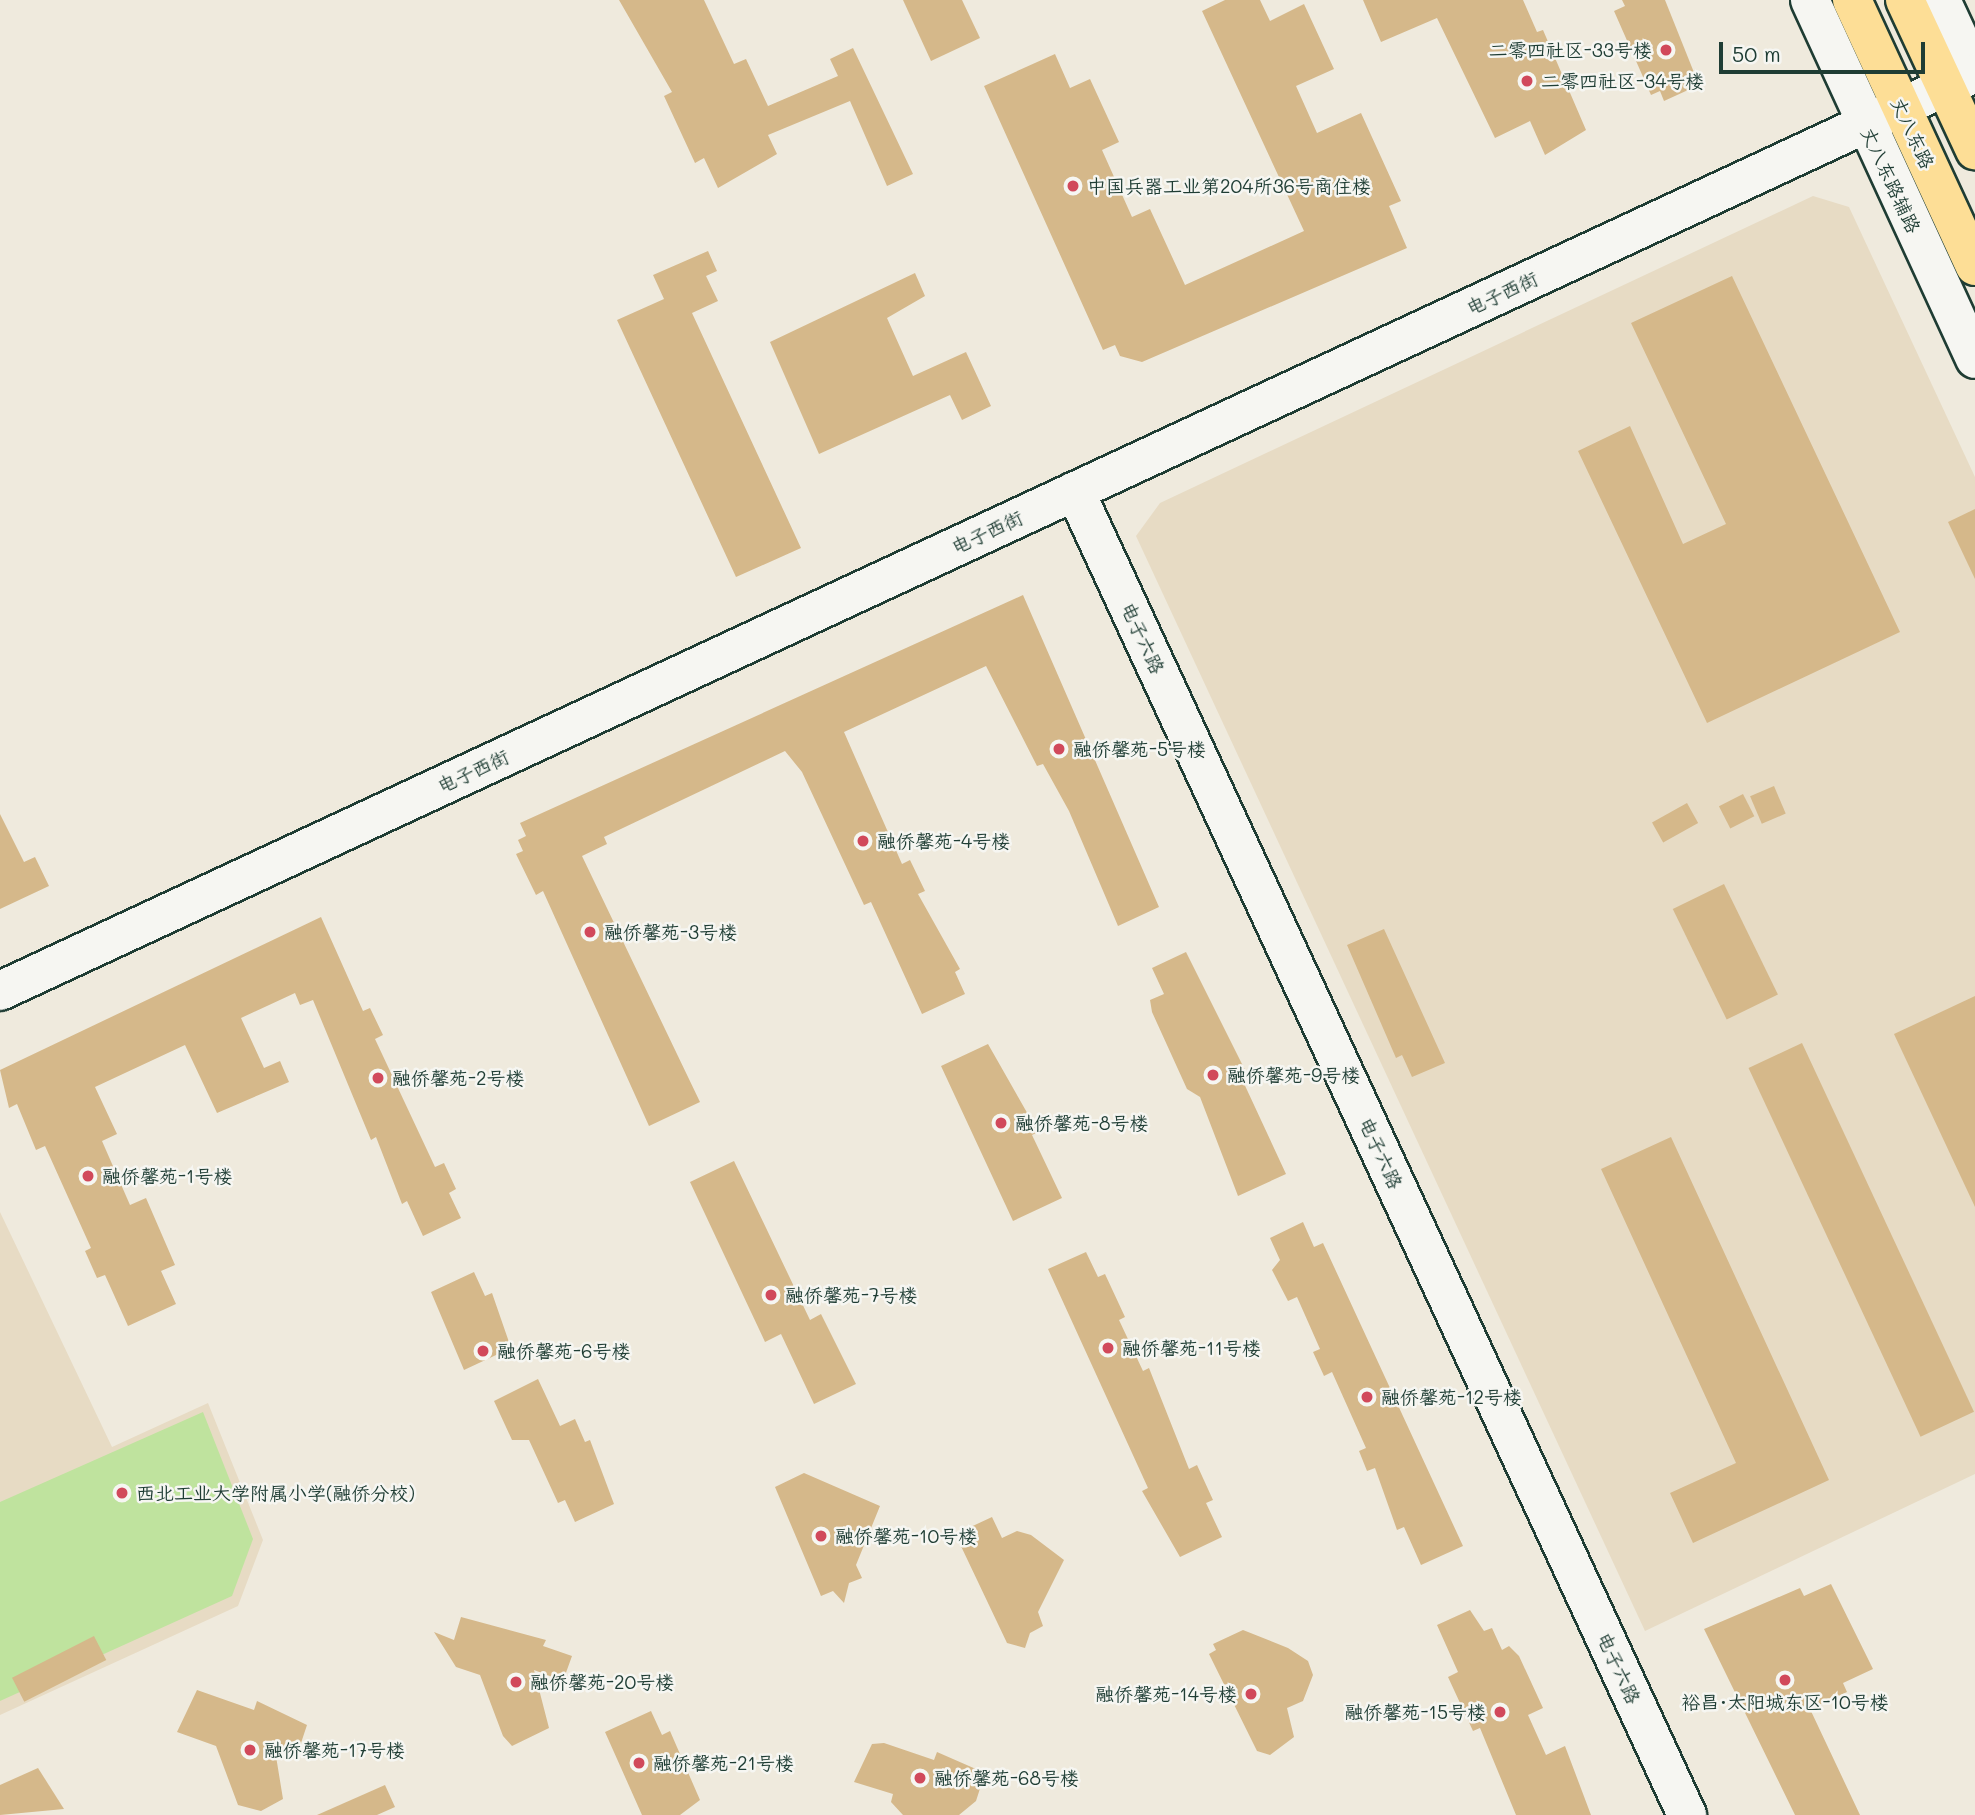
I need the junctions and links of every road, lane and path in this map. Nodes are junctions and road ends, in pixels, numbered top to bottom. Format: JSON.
{"nodes":[{"id":1,"x":1810,"y":0,"type":"edge"},
{"id":2,"x":1852,"y":0,"type":"edge"},
{"id":3,"x":1905,"y":0,"type":"edge"},
{"id":4,"x":1941,"y":0,"type":"edge"},
{"id":5,"x":1965,"y":78,"type":"edge"},
{"id":6,"x":1901,"y":108,"type":"junction"},
{"id":7,"x":1865,"y":125,"type":"junction"},
{"id":8,"x":1975,"y":150,"type":"edge"},
{"id":9,"x":1975,"y":267,"type":"edge"},
{"id":10,"x":1975,"y":359,"type":"edge"},
{"id":11,"x":1075,"y":491,"type":"junction"},
{"id":12,"x":0,"y":991,"type":"edge"},
{"id":13,"x":1687,"y":1815,"type":"edge"}],
"edges":[{"from":1,"to":7,"type":"street","name":"丈八东路辅路"},
{"from":2,"to":6,"type":"main road","name":"丈八东路"},
{"from":3,"to":5,"type":"main road"},
{"from":4,"to":5,"type":"street"},
{"from":5,"to":6,"type":"street","name":"电子西街"},
{"from":5,"to":8,"type":"main road"},
{"from":6,"to":7,"type":"street","name":"电子西街"},
{"from":6,"to":9,"type":"main road","name":"丈八东路"},
{"from":7,"to":10,"type":"street","name":"丈八东路辅路"},
{"from":7,"to":11,"type":"street","name":"电子西街"},
{"from":11,"to":12,"type":"street","name":"电子西街"},
{"from":11,"to":13,"type":"street","name":"电子六路"}]}
